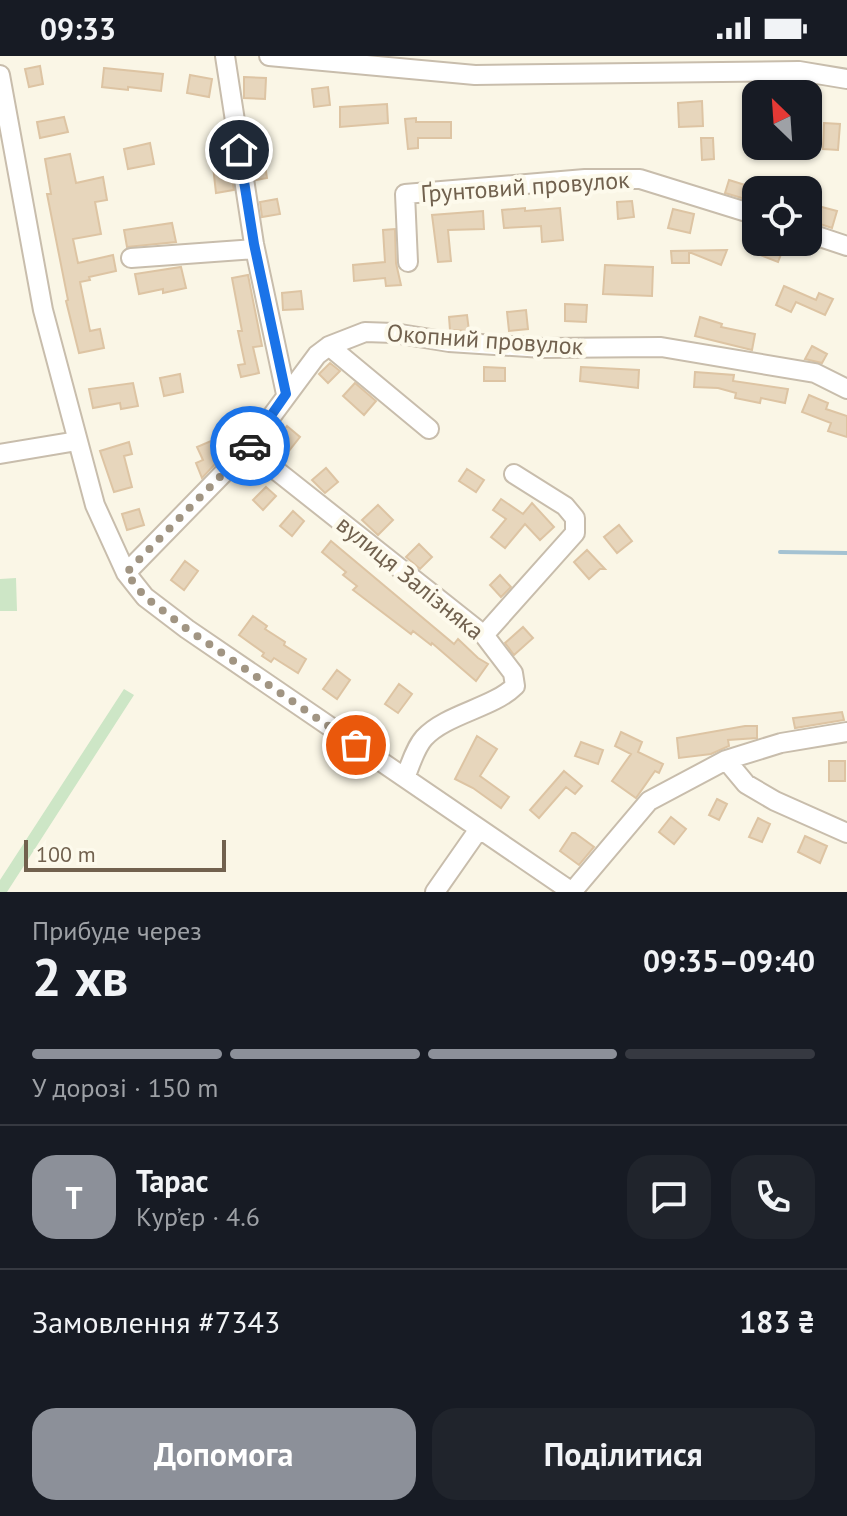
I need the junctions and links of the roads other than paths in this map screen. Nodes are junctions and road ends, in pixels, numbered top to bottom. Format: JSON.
{"nodes":[{"id":1,"x":225,"y":56,"type":"edge"},
{"id":2,"x":269,"y":56,"type":"edge"},
{"id":3,"x":395,"y":62,"type":"edge"},
{"id":4,"x":0,"y":75,"type":"edge"},
{"id":5,"x":847,"y":79,"type":"edge"},
{"id":6,"x":742,"y":211,"type":"edge"},
{"id":7,"x":822,"y":238,"type":"edge"},
{"id":8,"x":847,"y":246,"type":"edge"},
{"id":9,"x":255,"y":249,"type":"junction"},
{"id":10,"x":131,"y":258,"type":"dead end"},
{"id":11,"x":408,"y":262,"type":"dead end"},
{"id":12,"x":329,"y":346,"type":"junction"},
{"id":13,"x":847,"y":389,"type":"edge"},
{"id":14,"x":286,"y":394,"type":"junction"},
{"id":15,"x":429,"y":429,"type":"dead end"},
{"id":16,"x":77,"y":441,"type":"junction"},
{"id":17,"x":248,"y":448,"type":"junction"},
{"id":18,"x":0,"y":454,"type":"edge"},
{"id":19,"x":514,"y":474,"type":"dead end"},
{"id":20,"x":126,"y":573,"type":"junction"},
{"id":21,"x":484,"y":635,"type":"junction"},
{"id":22,"x":847,"y":732,"type":"edge"},
{"id":23,"x":726,"y":760,"type":"junction"},
{"id":24,"x":405,"y":778,"type":"junction"},
{"id":25,"x":479,"y":829,"type":"junction"},
{"id":26,"x":847,"y":833,"type":"edge"},
{"id":27,"x":435,"y":892,"type":"edge"},
{"id":28,"x":572,"y":892,"type":"edge"}],
"edges":[{"from":1,"to":9,"type":"street"},
{"from":2,"to":3,"type":"street"},
{"from":3,"to":5,"type":"street"},
{"from":4,"to":16,"type":"street"},
{"from":6,"to":11,"type":"street","name":"Ґрунтовий провулок"},
{"from":7,"to":8,"type":"street"},
{"from":9,"to":10,"type":"street"},
{"from":9,"to":14,"type":"street"},
{"from":12,"to":13,"type":"street","name":"Окопний провулок"},
{"from":12,"to":14,"type":"street","name":"Окопний провулок"},
{"from":12,"to":15,"type":"street"},
{"from":14,"to":17,"type":"street","name":"Окопний провулок"},
{"from":16,"to":18,"type":"street"},
{"from":16,"to":20,"type":"street"},
{"from":17,"to":20,"type":"street","name":"Окопний провулок"},
{"from":17,"to":21,"type":"street","name":"вулиця Залізняка"},
{"from":19,"to":21,"type":"street"},
{"from":20,"to":24,"type":"street"},
{"from":21,"to":24,"type":"street","name":"вулиця Залізняка"},
{"from":22,"to":23,"type":"street"},
{"from":23,"to":26,"type":"street"},
{"from":23,"to":28,"type":"street"},
{"from":24,"to":25,"type":"street"},
{"from":25,"to":27,"type":"street"},
{"from":25,"to":28,"type":"street"}]}
